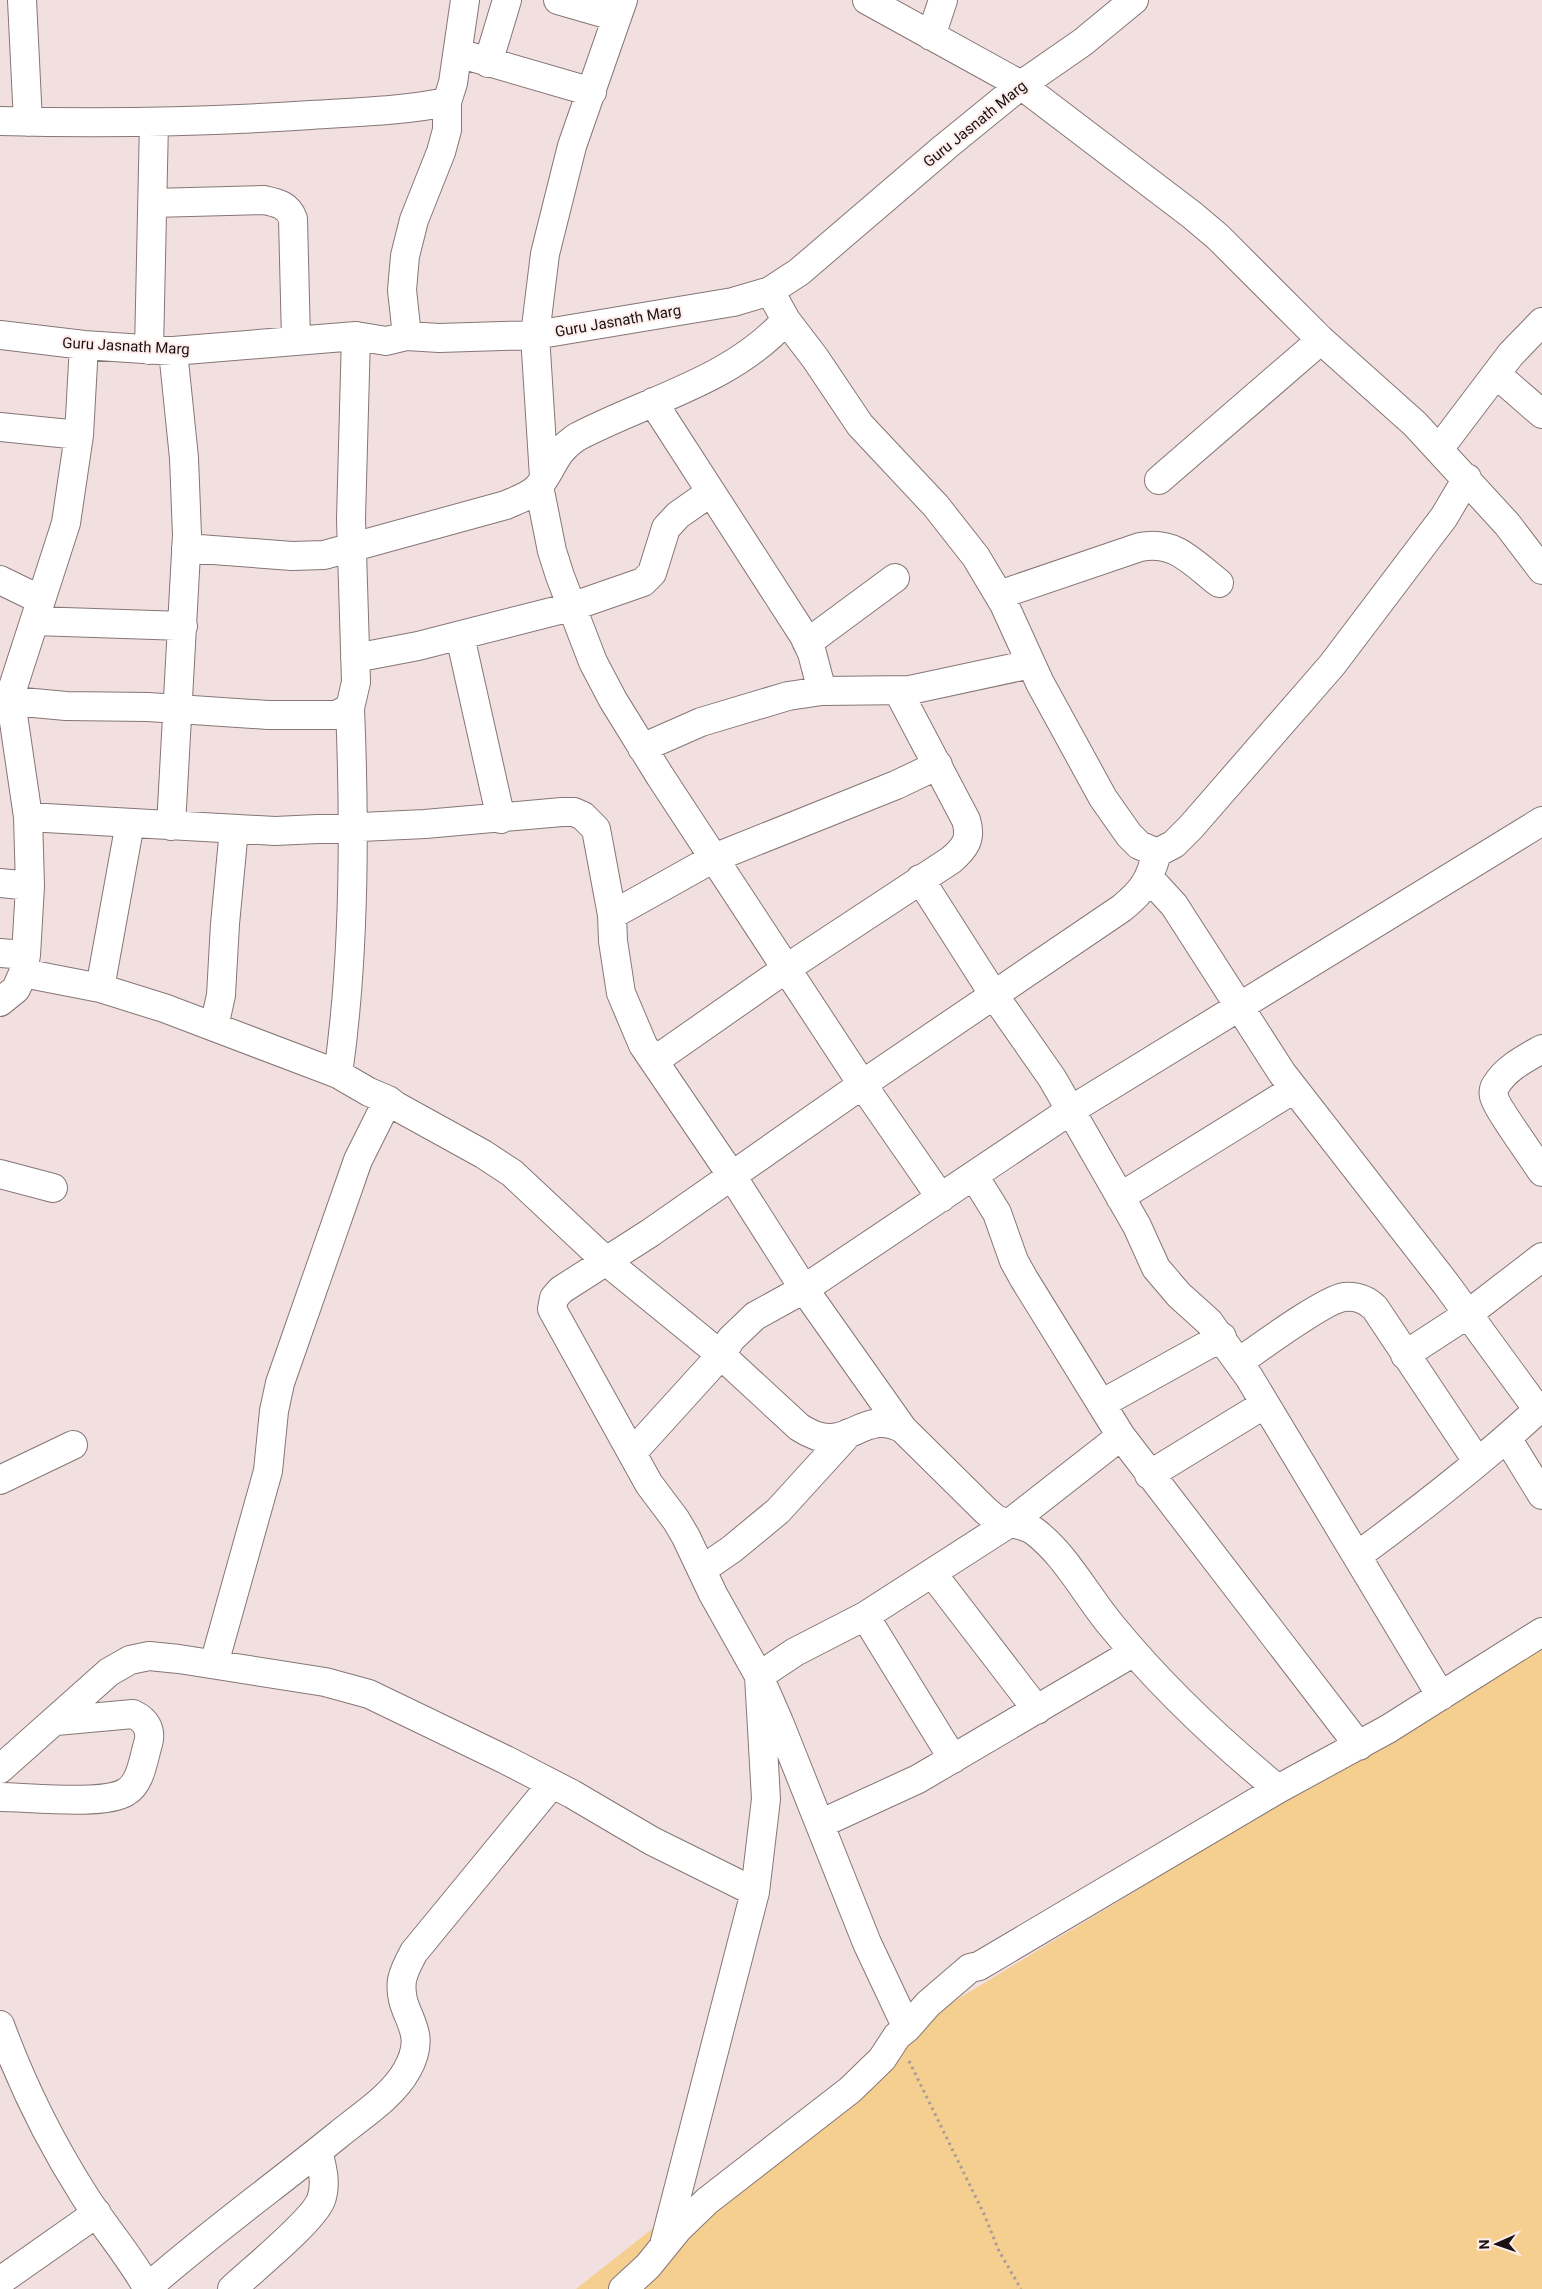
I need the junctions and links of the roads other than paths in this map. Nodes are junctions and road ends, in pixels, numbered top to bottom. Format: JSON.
{"nodes":[{"id":1,"x":22,"y":0,"type":"edge"},
{"id":2,"x":465,"y":0,"type":"edge"},
{"id":3,"x":508,"y":0,"type":"edge"},
{"id":4,"x":558,"y":0,"type":"edge"},
{"id":5,"x":867,"y":0,"type":"edge"},
{"id":6,"x":943,"y":0,"type":"edge"},
{"id":7,"x":1134,"y":0,"type":"edge"},
{"id":8,"x":620,"y":9,"type":"edge"},
{"id":9,"x":931,"y":36,"type":"junction"},
{"id":10,"x":458,"y":53,"type":"junction"},
{"id":11,"x":488,"y":63,"type":"junction"},
{"id":12,"x":1021,"y":85,"type":"junction"},
{"id":13,"x":592,"y":92,"type":"junction"},
{"id":14,"x":447,"y":102,"type":"junction"},
{"id":15,"x":0,"y":121,"type":"edge"},
{"id":16,"x":28,"y":122,"type":"junction"},
{"id":17,"x":154,"y":122,"type":"junction"},
{"id":18,"x":153,"y":203,"type":"junction"},
{"id":19,"x":770,"y":291,"type":"junction"},
{"id":20,"x":786,"y":320,"type":"junction"},
{"id":21,"x":1542,"y":322,"type":"edge"},
{"id":22,"x":0,"y":335,"type":"edge"},
{"id":23,"x":535,"y":335,"type":"junction"},
{"id":24,"x":356,"y":336,"type":"junction"},
{"id":25,"x":407,"y":336,"type":"junction"},
{"id":26,"x":296,"y":340,"type":"junction"},
{"id":27,"x":1321,"y":340,"type":"junction"},
{"id":28,"x":84,"y":345,"type":"junction"},
{"id":29,"x":162,"y":350,"type":"junction"},
{"id":30,"x":1496,"y":374,"type":"junction"},
{"id":31,"x":654,"y":402,"type":"junction"},
{"id":32,"x":1542,"y":414,"type":"edge"},
{"id":33,"x":0,"y":427,"type":"edge"},
{"id":34,"x":79,"y":435,"type":"junction"},
{"id":35,"x":1439,"y":449,"type":"junction"},
{"id":36,"x":1467,"y":478,"type":"junction"},
{"id":37,"x":1160,"y":480,"type":"dead end"},
{"id":38,"x":541,"y":482,"type":"junction"},
{"id":39,"x":711,"y":492,"type":"junction"},
{"id":40,"x":186,"y":548,"type":"junction"},
{"id":41,"x":353,"y":548,"type":"junction"},
{"id":42,"x":1542,"y":570,"type":"edge"},
{"id":43,"x":895,"y":578,"type":"dead end"},
{"id":44,"x":0,"y":580,"type":"edge"},
{"id":45,"x":1219,"y":583,"type":"dead end"},
{"id":46,"x":999,"y":595,"type":"junction"},
{"id":47,"x":571,"y":607,"type":"junction"},
{"id":48,"x":38,"y":610,"type":"junction"},
{"id":49,"x":183,"y":626,"type":"junction"},
{"id":50,"x":460,"y":636,"type":"junction"},
{"id":51,"x":807,"y":643,"type":"junction"},
{"id":52,"x":355,"y":658,"type":"junction"},
{"id":53,"x":1032,"y":664,"type":"junction"},
{"id":54,"x":9,"y":689,"type":"edge"},
{"id":55,"x":822,"y":691,"type":"junction"},
{"id":56,"x":898,"y":691,"type":"junction"},
{"id":57,"x":350,"y":708,"type":"junction"},
{"id":58,"x":178,"y":709,"type":"junction"},
{"id":59,"x":7,"y":729,"type":"edge"},
{"id":60,"x":642,"y":748,"type":"junction"},
{"id":61,"x":938,"y":765,"type":"junction"},
{"id":62,"x":28,"y":817,"type":"junction"},
{"id":63,"x":500,"y":819,"type":"junction"},
{"id":64,"x":1542,"y":821,"type":"edge"},
{"id":65,"x":130,"y":823,"type":"junction"},
{"id":66,"x":172,"y":826,"type":"junction"},
{"id":67,"x":352,"y":828,"type":"junction"},
{"id":68,"x":234,"y":829,"type":"junction"},
{"id":69,"x":1157,"y":853,"type":"junction"},
{"id":70,"x":714,"y":858,"type":"junction"},
{"id":71,"x":1150,"y":879,"type":"junction"},
{"id":72,"x":920,"y":880,"type":"junction"},
{"id":73,"x":0,"y":883,"type":"edge"},
{"id":74,"x":30,"y":886,"type":"junction"},
{"id":75,"x":612,"y":914,"type":"junction"},
{"id":76,"x":16,"y":961,"type":"edge"},
{"id":77,"x":787,"y":968,"type":"junction"},
{"id":78,"x":100,"y":988,"type":"junction"},
{"id":79,"x":994,"y":995,"type":"junction"},
{"id":80,"x":0,"y":1002,"type":"edge"},
{"id":81,"x":1239,"y":1007,"type":"junction"},
{"id":82,"x":214,"y":1027,"type":"junction"},
{"id":83,"x":1542,"y":1049,"type":"edge"},
{"id":84,"x":654,"y":1061,"type":"junction"},
{"id":85,"x":338,"y":1074,"type":"junction"},
{"id":86,"x":862,"y":1084,"type":"junction"},
{"id":87,"x":1294,"y":1089,"type":"junction"},
{"id":88,"x":388,"y":1100,"type":"junction"},
{"id":89,"x":1071,"y":1110,"type":"junction"},
{"id":90,"x":1542,"y":1172,"type":"edge"},
{"id":91,"x":0,"y":1174,"type":"edge"},
{"id":92,"x":732,"y":1176,"type":"junction"},
{"id":93,"x":974,"y":1176,"type":"junction"},
{"id":94,"x":53,"y":1188,"type":"dead end"},
{"id":95,"x":1120,"y":1197,"type":"junction"},
{"id":96,"x":941,"y":1198,"type":"junction"},
{"id":97,"x":1542,"y":1257,"type":"edge"},
{"id":98,"x":606,"y":1262,"type":"junction"},
{"id":99,"x":804,"y":1289,"type":"junction"},
{"id":100,"x":1468,"y":1314,"type":"junction"},
{"id":101,"x":1222,"y":1337,"type":"junction"},
{"id":102,"x":721,"y":1355,"type":"junction"},
{"id":103,"x":1405,"y":1355,"type":"junction"},
{"id":104,"x":1238,"y":1362,"type":"junction"},
{"id":105,"x":1100,"y":1404,"type":"junction"},
{"id":106,"x":1265,"y":1404,"type":"junction"},
{"id":107,"x":1540,"y":1408,"type":"edge"},
{"id":108,"x":903,"y":1429,"type":"junction"},
{"id":109,"x":849,"y":1433,"type":"junction"},
{"id":110,"x":1121,"y":1436,"type":"junction"},
{"id":111,"x":1507,"y":1438,"type":"junction"},
{"id":112,"x":72,"y":1445,"type":"dead end"},
{"id":113,"x":632,"y":1453,"type":"junction"},
{"id":114,"x":1477,"y":1461,"type":"junction"},
{"id":115,"x":1149,"y":1475,"type":"junction"},
{"id":116,"x":0,"y":1480,"type":"edge"},
{"id":117,"x":1542,"y":1495,"type":"edge"},
{"id":118,"x":1011,"y":1522,"type":"junction"},
{"id":119,"x":1357,"y":1556,"type":"junction"},
{"id":120,"x":703,"y":1570,"type":"junction"},
{"id":121,"x":932,"y":1573,"type":"junction"},
{"id":122,"x":865,"y":1616,"type":"junction"},
{"id":123,"x":1542,"y":1632,"type":"edge"},
{"id":124,"x":1134,"y":1652,"type":"junction"},
{"id":125,"x":214,"y":1664,"type":"junction"},
{"id":126,"x":759,"y":1676,"type":"junction"},
{"id":127,"x":1441,"y":1696,"type":"junction"},
{"id":128,"x":1037,"y":1710,"type":"junction"},
{"id":129,"x":56,"y":1721,"type":"junction"},
{"id":130,"x":1359,"y":1746,"type":"junction"},
{"id":131,"x":953,"y":1759,"type":"junction"},
{"id":132,"x":0,"y":1769,"type":"edge"},
{"id":133,"x":552,"y":1784,"type":"junction"},
{"id":134,"x":1278,"y":1789,"type":"junction"},
{"id":135,"x":0,"y":1797,"type":"edge"},
{"id":136,"x":820,"y":1824,"type":"junction"},
{"id":137,"x":755,"y":1892,"type":"junction"},
{"id":138,"x":0,"y":2024,"type":"edge"},
{"id":139,"x":902,"y":2032,"type":"junction"},
{"id":140,"x":318,"y":2150,"type":"junction"},
{"id":141,"x":97,"y":2213,"type":"junction"},
{"id":142,"x":663,"y":2250,"type":"junction"},
{"id":143,"x":0,"y":2281,"type":"edge"},
{"id":144,"x":147,"y":2288,"type":"edge"},
{"id":145,"x":232,"y":2289,"type":"edge"},
{"id":146,"x":623,"y":2289,"type":"edge"}],
"edges":[{"from":1,"to":16,"type":"street"},
{"from":2,"to":10,"type":"street"},
{"from":3,"to":11,"type":"street"},
{"from":4,"to":8,"type":"street"},
{"from":5,"to":9,"type":"street"},
{"from":6,"to":9,"type":"street"},
{"from":7,"to":12,"type":"street","name":"Guru Jasnath Marg"},
{"from":8,"to":13,"type":"street"},
{"from":9,"to":12,"type":"street"},
{"from":10,"to":11,"type":"street"},
{"from":10,"to":14,"type":"street"},
{"from":11,"to":13,"type":"street"},
{"from":12,"to":19,"type":"street","name":"Guru Jasnath Marg"},
{"from":12,"to":27,"type":"street"},
{"from":13,"to":23,"type":"street"},
{"from":14,"to":17,"type":"street"},
{"from":14,"to":25,"type":"street"},
{"from":15,"to":16,"type":"street"},
{"from":16,"to":17,"type":"street"},
{"from":17,"to":18,"type":"street"},
{"from":18,"to":26,"type":"street"},
{"from":18,"to":29,"type":"street"},
{"from":19,"to":20,"type":"street"},
{"from":19,"to":23,"type":"street","name":"Guru Jasnath Marg"},
{"from":20,"to":31,"type":"street"},
{"from":20,"to":46,"type":"street"},
{"from":21,"to":30,"type":"street"},
{"from":22,"to":28,"type":"street","name":"Guru Jasnath Marg"},
{"from":23,"to":25,"type":"street","name":"Guru Jasnath Marg"},
{"from":23,"to":38,"type":"street"},
{"from":24,"to":25,"type":"street","name":"Guru Jasnath Marg"},
{"from":24,"to":26,"type":"street","name":"Guru Jasnath Marg"},
{"from":24,"to":41,"type":"street"},
{"from":26,"to":29,"type":"street","name":"Guru Jasnath Marg"},
{"from":27,"to":35,"type":"street"},
{"from":27,"to":37,"type":"street"},
{"from":28,"to":29,"type":"street","name":"Guru Jasnath Marg"},
{"from":28,"to":34,"type":"street"},
{"from":29,"to":40,"type":"street"},
{"from":30,"to":32,"type":"street"},
{"from":30,"to":35,"type":"street"},
{"from":31,"to":38,"type":"street"},
{"from":31,"to":39,"type":"street"},
{"from":33,"to":34,"type":"street"},
{"from":34,"to":48,"type":"street"},
{"from":35,"to":36,"type":"street"},
{"from":36,"to":42,"type":"street"},
{"from":36,"to":69,"type":"street"},
{"from":38,"to":41,"type":"street"},
{"from":38,"to":47,"type":"street"},
{"from":39,"to":47,"type":"street"},
{"from":39,"to":51,"type":"street"},
{"from":40,"to":41,"type":"street"},
{"from":40,"to":49,"type":"street"},
{"from":41,"to":52,"type":"street"},
{"from":43,"to":51,"type":"street"},
{"from":44,"to":48,"type":"street"},
{"from":45,"to":46,"type":"street"},
{"from":46,"to":53,"type":"street"},
{"from":47,"to":50,"type":"street"},
{"from":47,"to":60,"type":"street"},
{"from":48,"to":49,"type":"street"},
{"from":48,"to":54,"type":"street"},
{"from":49,"to":58,"type":"street"},
{"from":50,"to":52,"type":"street"},
{"from":50,"to":63,"type":"street"},
{"from":51,"to":55,"type":"street"},
{"from":52,"to":57,"type":"street"},
{"from":53,"to":56,"type":"street"},
{"from":53,"to":69,"type":"street"},
{"from":54,"to":58,"type":"street"},
{"from":54,"to":59,"type":"street"},
{"from":55,"to":56,"type":"street"},
{"from":55,"to":60,"type":"street"},
{"from":56,"to":61,"type":"street"},
{"from":57,"to":58,"type":"street"},
{"from":57,"to":67,"type":"street"},
{"from":58,"to":66,"type":"street"},
{"from":59,"to":62,"type":"street"},
{"from":60,"to":70,"type":"street"},
{"from":61,"to":70,"type":"street"},
{"from":61,"to":72,"type":"street"},
{"from":62,"to":65,"type":"street"},
{"from":62,"to":74,"type":"street"},
{"from":63,"to":67,"type":"street"},
{"from":63,"to":75,"type":"street"},
{"from":64,"to":81,"type":"street"},
{"from":65,"to":66,"type":"street"},
{"from":65,"to":78,"type":"street"},
{"from":66,"to":68,"type":"street"},
{"from":67,"to":68,"type":"street"},
{"from":67,"to":85,"type":"street"},
{"from":68,"to":82,"type":"street"},
{"from":69,"to":71,"type":"street"},
{"from":70,"to":75,"type":"street"},
{"from":70,"to":77,"type":"street"},
{"from":71,"to":79,"type":"street"},
{"from":71,"to":81,"type":"street"},
{"from":72,"to":77,"type":"street"},
{"from":72,"to":79,"type":"street"},
{"from":73,"to":74,"type":"street"},
{"from":74,"to":76,"type":"street"},
{"from":75,"to":84,"type":"street"},
{"from":76,"to":78,"type":"street"},
{"from":76,"to":80,"type":"street"},
{"from":77,"to":84,"type":"street"},
{"from":77,"to":86,"type":"street"},
{"from":78,"to":82,"type":"street"},
{"from":79,"to":86,"type":"street"},
{"from":79,"to":89,"type":"street"},
{"from":81,"to":87,"type":"street"},
{"from":81,"to":89,"type":"street"},
{"from":82,"to":85,"type":"street"},
{"from":83,"to":90,"type":"street"},
{"from":84,"to":92,"type":"street"},
{"from":85,"to":88,"type":"street"},
{"from":86,"to":92,"type":"street"},
{"from":86,"to":96,"type":"street"},
{"from":87,"to":95,"type":"street"},
{"from":87,"to":100,"type":"street"},
{"from":88,"to":98,"type":"street"},
{"from":88,"to":125,"type":"street"},
{"from":89,"to":93,"type":"street"},
{"from":89,"to":95,"type":"street"},
{"from":91,"to":94,"type":"street"},
{"from":92,"to":98,"type":"street"},
{"from":92,"to":99,"type":"street"},
{"from":93,"to":96,"type":"street"},
{"from":93,"to":105,"type":"street"},
{"from":95,"to":101,"type":"street"},
{"from":96,"to":99,"type":"street"},
{"from":97,"to":100,"type":"street"},
{"from":98,"to":102,"type":"street"},
{"from":98,"to":113,"type":"street"},
{"from":99,"to":102,"type":"street"},
{"from":99,"to":108,"type":"street"},
{"from":100,"to":103,"type":"street"},
{"from":100,"to":107,"type":"street"},
{"from":101,"to":104,"type":"street"},
{"from":101,"to":105,"type":"street"},
{"from":102,"to":109,"type":"street"},
{"from":102,"to":113,"type":"street"},
{"from":103,"to":104,"type":"street"},
{"from":103,"to":114,"type":"street"},
{"from":104,"to":106,"type":"street"},
{"from":105,"to":110,"type":"street"},
{"from":106,"to":115,"type":"street"},
{"from":106,"to":119,"type":"street"},
{"from":107,"to":111,"type":"street"},
{"from":108,"to":109,"type":"street"},
{"from":108,"to":118,"type":"street"},
{"from":109,"to":120,"type":"street"},
{"from":110,"to":115,"type":"street"},
{"from":110,"to":118,"type":"street"},
{"from":111,"to":114,"type":"street"},
{"from":111,"to":117,"type":"street"},
{"from":112,"to":116,"type":"street"},
{"from":113,"to":120,"type":"street"},
{"from":114,"to":119,"type":"street"},
{"from":115,"to":130,"type":"street"},
{"from":118,"to":121,"type":"street"},
{"from":118,"to":124,"type":"street"},
{"from":119,"to":127,"type":"street"},
{"from":120,"to":126,"type":"street"},
{"from":121,"to":122,"type":"street"},
{"from":121,"to":128,"type":"street"},
{"from":122,"to":126,"type":"street"},
{"from":122,"to":131,"type":"street"},
{"from":123,"to":127,"type":"street"},
{"from":124,"to":128,"type":"street"},
{"from":124,"to":134,"type":"street"},
{"from":125,"to":129,"type":"street"},
{"from":125,"to":133,"type":"street"},
{"from":126,"to":136,"type":"street"},
{"from":126,"to":137,"type":"street"},
{"from":127,"to":130,"type":"street"},
{"from":128,"to":131,"type":"street"},
{"from":129,"to":132,"type":"street"},
{"from":129,"to":135,"type":"street"},
{"from":130,"to":134,"type":"street"},
{"from":131,"to":136,"type":"street"},
{"from":133,"to":137,"type":"street"},
{"from":133,"to":140,"type":"street"},
{"from":134,"to":139,"type":"street"},
{"from":136,"to":139,"type":"street"},
{"from":137,"to":142,"type":"street"},
{"from":138,"to":141,"type":"street"},
{"from":139,"to":142,"type":"street"},
{"from":140,"to":144,"type":"street"},
{"from":140,"to":145,"type":"street"},
{"from":141,"to":143,"type":"street"},
{"from":141,"to":144,"type":"street"},
{"from":142,"to":146,"type":"street"}]}
